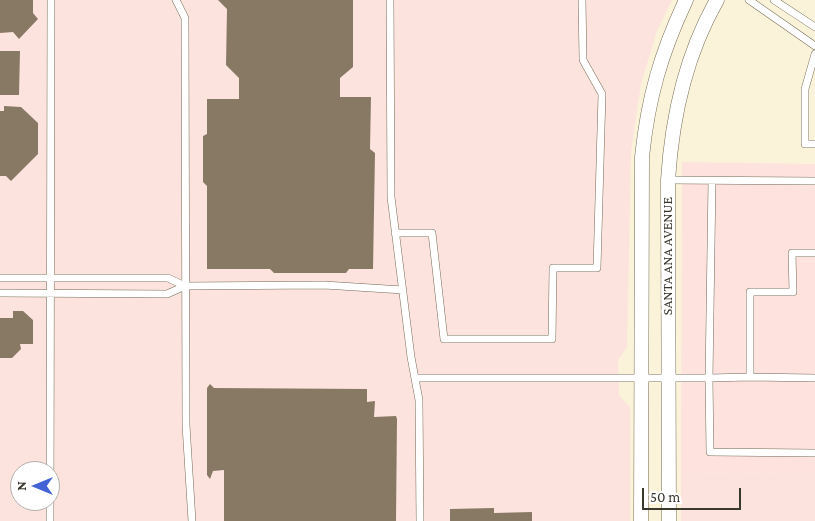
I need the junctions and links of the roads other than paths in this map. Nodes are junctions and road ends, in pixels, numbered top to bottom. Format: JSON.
{"nodes":[{"id":1,"x":51,"y":0,"type":"edge"},
{"id":2,"x":176,"y":0,"type":"edge"},
{"id":3,"x":390,"y":0,"type":"edge"},
{"id":4,"x":582,"y":0,"type":"edge"},
{"id":5,"x":686,"y":0,"type":"edge"},
{"id":6,"x":717,"y":0,"type":"edge"},
{"id":7,"x":749,"y":0,"type":"edge"},
{"id":8,"x":774,"y":0,"type":"edge"},
{"id":9,"x":815,"y":27,"type":"edge"},
{"id":10,"x":815,"y":46,"type":"edge"},
{"id":11,"x":815,"y":54,"type":"edge"},
{"id":12,"x":815,"y":144,"type":"edge"},
{"id":13,"x":668,"y":180,"type":"junction"},
{"id":14,"x":815,"y":181,"type":"edge"},
{"id":15,"x":712,"y":182,"type":"junction"},
{"id":16,"x":395,"y":233,"type":"junction"},
{"id":17,"x":815,"y":253,"type":"edge"},
{"id":18,"x":0,"y":278,"type":"edge"},
{"id":19,"x":51,"y":278,"type":"junction"},
{"id":20,"x":185,"y":286,"type":"junction"},
{"id":21,"x":403,"y":290,"type":"junction"},
{"id":22,"x":0,"y":293,"type":"edge"},
{"id":23,"x":51,"y":293,"type":"junction"},
{"id":24,"x":750,"y":377,"type":"junction"},
{"id":25,"x":417,"y":378,"type":"junction"},
{"id":26,"x":641,"y":378,"type":"junction"},
{"id":27,"x":669,"y":378,"type":"junction"},
{"id":28,"x":709,"y":378,"type":"junction"},
{"id":29,"x":815,"y":378,"type":"edge"},
{"id":30,"x":815,"y":453,"type":"edge"},
{"id":31,"x":50,"y":521,"type":"edge"},
{"id":32,"x":192,"y":521,"type":"edge"},
{"id":33,"x":420,"y":521,"type":"edge"},
{"id":34,"x":641,"y":521,"type":"edge"},
{"id":35,"x":669,"y":521,"type":"edge"}],
"edges":[{"from":1,"to":19,"type":"lane"},
{"from":2,"to":20,"type":"lane"},
{"from":3,"to":16,"type":"lane"},
{"from":4,"to":16,"type":"lane"},
{"from":5,"to":26,"type":"street","name":"SANTA ANA AVENUE"},
{"from":6,"to":13,"type":"street","name":"SANTA ANA AVENUE"},
{"from":7,"to":10,"type":"lane"},
{"from":8,"to":9,"type":"lane"},
{"from":11,"to":12,"type":"lane"},
{"from":13,"to":15,"type":"lane"},
{"from":13,"to":27,"type":"street","name":"SANTA ANA AVENUE"},
{"from":14,"to":15,"type":"lane"},
{"from":15,"to":28,"type":"lane"},
{"from":16,"to":21,"type":"lane"},
{"from":17,"to":24,"type":"lane"},
{"from":18,"to":19,"type":"lane"},
{"from":19,"to":20,"type":"lane"},
{"from":19,"to":23,"type":"lane"},
{"from":20,"to":21,"type":"lane"},
{"from":20,"to":23,"type":"lane"},
{"from":20,"to":32,"type":"lane"},
{"from":21,"to":25,"type":"lane"},
{"from":22,"to":23,"type":"lane"},
{"from":23,"to":31,"type":"lane"},
{"from":24,"to":28,"type":"lane"},
{"from":24,"to":29,"type":"lane"},
{"from":25,"to":26,"type":"lane"},
{"from":25,"to":33,"type":"lane"},
{"from":26,"to":27,"type":"lane"},
{"from":26,"to":34,"type":"street","name":"SANTA ANA AVENUE"},
{"from":27,"to":28,"type":"lane"},
{"from":27,"to":35,"type":"street","name":"SANTA ANA AVENUE"},
{"from":28,"to":30,"type":"lane"}]}
